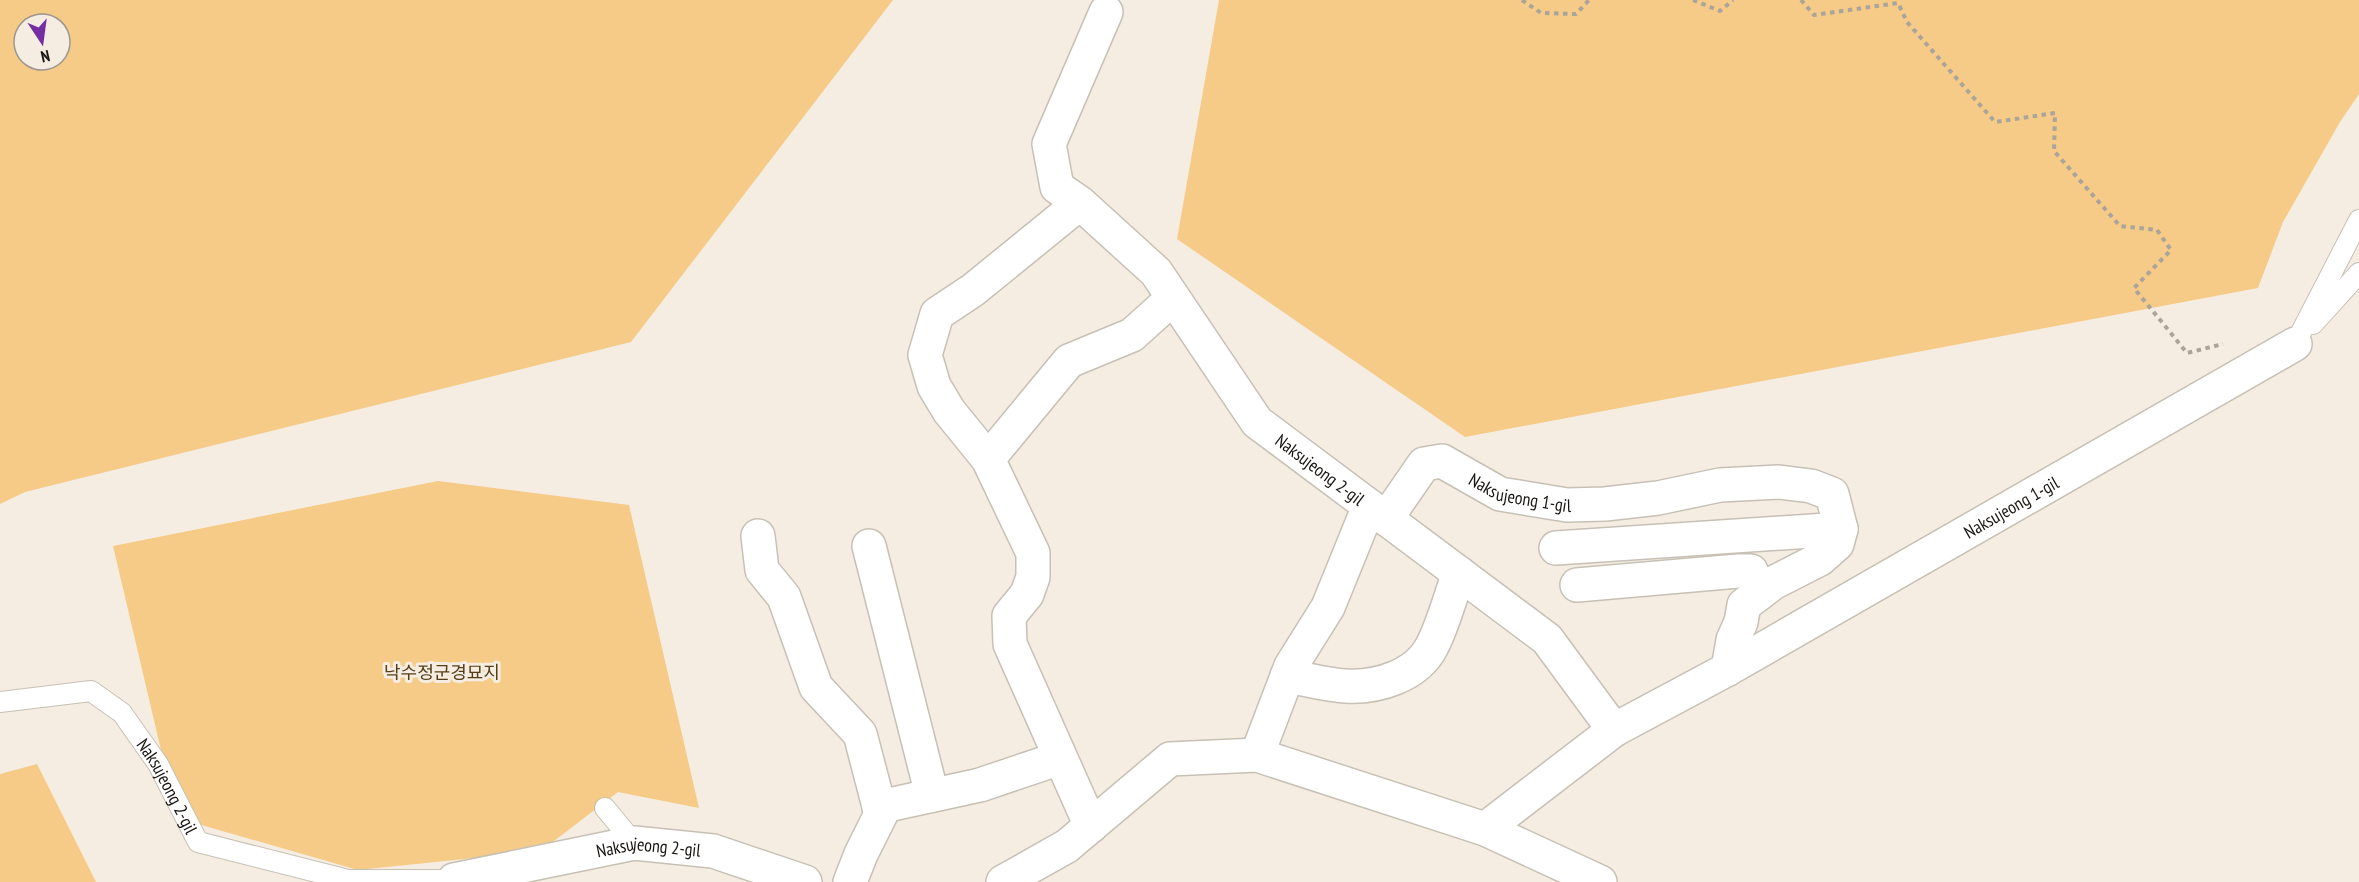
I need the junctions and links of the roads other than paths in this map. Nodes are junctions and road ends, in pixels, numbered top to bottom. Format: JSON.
{"nodes":[{"id":1,"x":1106,"y":12,"type":"dead end"},
{"id":2,"x":1080,"y":202,"type":"junction"},
{"id":3,"x":2359,"y":220,"type":"edge"},
{"id":4,"x":2359,"y":273,"type":"edge"},
{"id":5,"x":1173,"y":298,"type":"junction"},
{"id":6,"x":2295,"y":344,"type":"junction"},
{"id":7,"x":988,"y":459,"type":"junction"},
{"id":8,"x":1378,"y":512,"type":"junction"},
{"id":9,"x":1841,"y":529,"type":"junction"},
{"id":10,"x":758,"y":536,"type":"dead end"},
{"id":11,"x":869,"y":546,"type":"dead end"},
{"id":12,"x":1556,"y":548,"type":"dead end"},
{"id":13,"x":1459,"y":573,"type":"junction"},
{"id":14,"x":1577,"y":585,"type":"dead end"},
{"id":15,"x":1760,"y":593,"type":"junction"},
{"id":16,"x":1728,"y":669,"type":"junction"},
{"id":17,"x":1287,"y":676,"type":"junction"},
{"id":18,"x":0,"y":702,"type":"edge"},
{"id":19,"x":1614,"y":730,"type":"junction"},
{"id":20,"x":1257,"y":755,"type":"junction"},
{"id":21,"x":1060,"y":758,"type":"junction"},
{"id":22,"x":932,"y":795,"type":"junction"},
{"id":23,"x":879,"y":807,"type":"junction"},
{"id":24,"x":605,"y":808,"type":"dead end"},
{"id":25,"x":1091,"y":826,"type":"junction"},
{"id":26,"x":1485,"y":829,"type":"junction"},
{"id":27,"x":634,"y":843,"type":"junction"},
{"id":28,"x":454,"y":880,"type":"joint"},
{"id":29,"x":805,"y":882,"type":"edge"},
{"id":30,"x":850,"y":882,"type":"edge"},
{"id":31,"x":1002,"y":882,"type":"edge"},
{"id":32,"x":1600,"y":882,"type":"edge"}],
"edges":[{"from":1,"to":2,"type":"street","name":"Naksujeong 2-gil"},
{"from":2,"to":5,"type":"street","name":"Naksujeong 2-gil"},
{"from":2,"to":7,"type":"street"},
{"from":3,"to":6,"type":"lane"},
{"from":4,"to":6,"type":"lane"},
{"from":5,"to":7,"type":"street"},
{"from":5,"to":8,"type":"street","name":"Naksujeong 2-gil"},
{"from":6,"to":16,"type":"street","name":"Naksujeong 1-gil"},
{"from":7,"to":21,"type":"street"},
{"from":8,"to":9,"type":"street","name":"Naksujeong 1-gil"},
{"from":8,"to":13,"type":"street"},
{"from":8,"to":17,"type":"street","name":"Naksujeong 2-gil"},
{"from":9,"to":12,"type":"street"},
{"from":9,"to":15,"type":"street"},
{"from":10,"to":23,"type":"street"},
{"from":11,"to":22,"type":"street"},
{"from":13,"to":17,"type":"street"},
{"from":13,"to":19,"type":"street"},
{"from":14,"to":15,"type":"street"},
{"from":15,"to":16,"type":"street"},
{"from":16,"to":19,"type":"street","name":"Naksujeong 1-gil"},
{"from":17,"to":20,"type":"street","name":"Naksujeong 2-gil"},
{"from":18,"to":28,"type":"lane","name":"Naksujeong 2-gil"},
{"from":19,"to":26,"type":"street","name":"Naksujeong 1-gil"},
{"from":20,"to":25,"type":"street"},
{"from":20,"to":26,"type":"street"},
{"from":21,"to":22,"type":"street"},
{"from":21,"to":25,"type":"street"},
{"from":22,"to":23,"type":"street"},
{"from":23,"to":30,"type":"street"},
{"from":24,"to":27,"type":"lane"},
{"from":25,"to":31,"type":"street"},
{"from":26,"to":32,"type":"street"},
{"from":27,"to":28,"type":"street","name":"Naksujeong 2-gil"},
{"from":27,"to":29,"type":"street","name":"Naksujeong 2-gil"}]}
